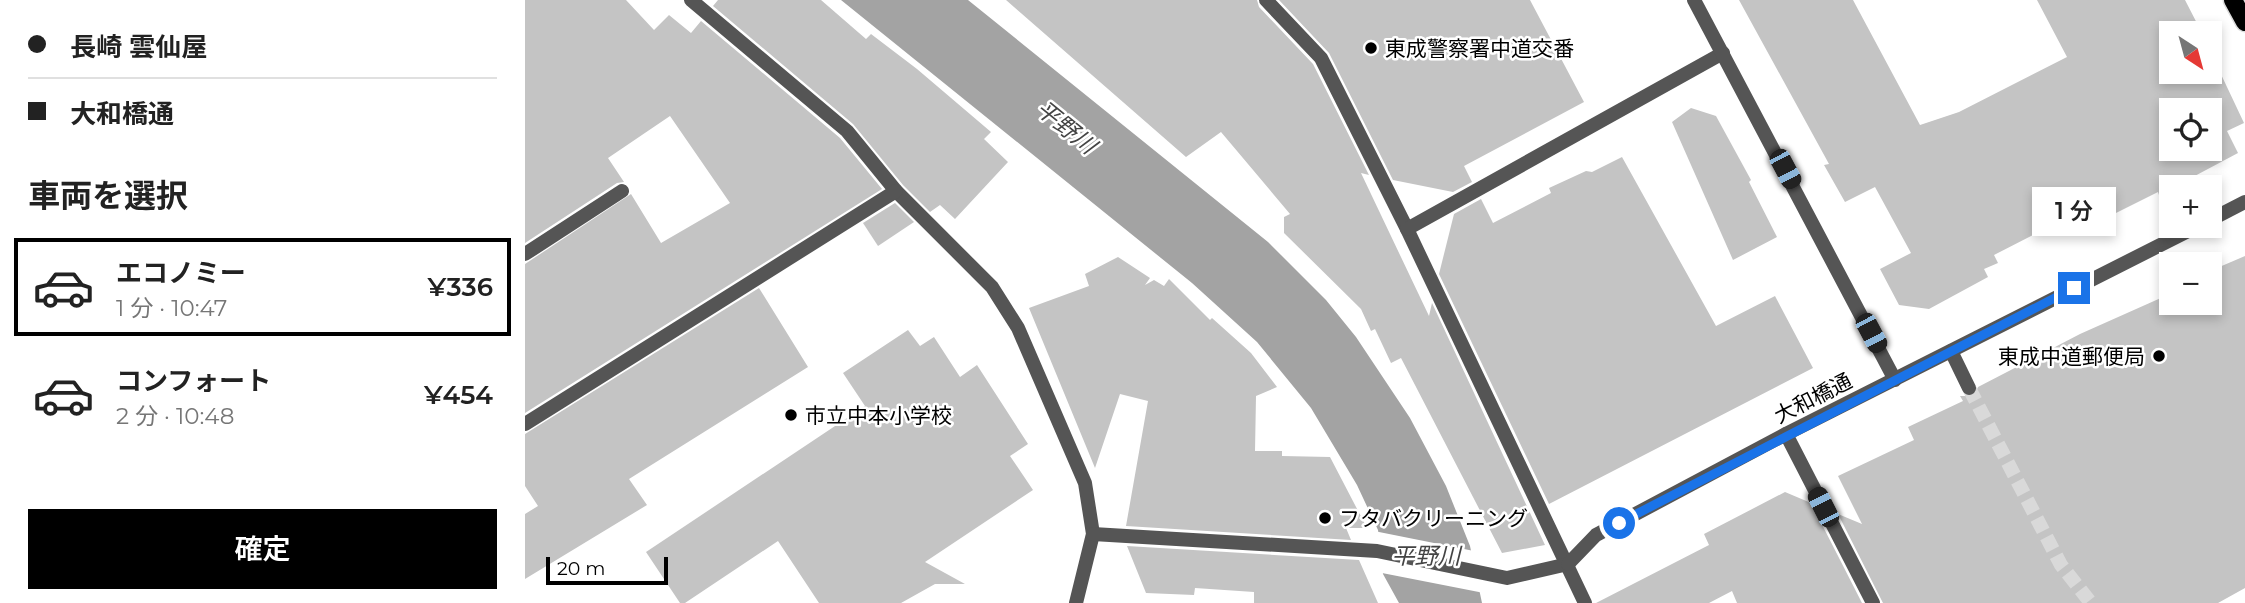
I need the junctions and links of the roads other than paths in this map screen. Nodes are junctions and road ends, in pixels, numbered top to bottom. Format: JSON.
{"nodes":[{"id":1,"x":691,"y":0,"type":"edge"},
{"id":2,"x":1266,"y":0,"type":"edge"},
{"id":3,"x":1694,"y":0,"type":"edge"},
{"id":4,"x":2233,"y":0,"type":"edge"},
{"id":5,"x":2245,"y":22,"type":"edge"},
{"id":6,"x":1723,"y":53,"type":"junction"},
{"id":7,"x":622,"y":191,"type":"dead end"},
{"id":8,"x":896,"y":191,"type":"junction"},
{"id":9,"x":2245,"y":202,"type":"edge"},
{"id":10,"x":2222,"y":214,"type":"edge"},
{"id":11,"x":1408,"y":229,"type":"junction"},
{"id":12,"x":2174,"y":238,"type":"edge"},
{"id":13,"x":525,"y":254,"type":"edge"},
{"id":14,"x":1951,"y":351,"type":"junction"},
{"id":15,"x":1895,"y":380,"type":"junction"},
{"id":16,"x":1969,"y":388,"type":"tunnel mouth"},
{"id":17,"x":525,"y":424,"type":"edge"},
{"id":18,"x":1786,"y":434,"type":"junction"},
{"id":19,"x":1093,"y":534,"type":"junction"},
{"id":20,"x":1568,"y":564,"type":"junction"},
{"id":21,"x":1076,"y":603,"type":"edge"},
{"id":22,"x":1585,"y":603,"type":"edge"},
{"id":23,"x":1873,"y":603,"type":"edge"}],
"edges":[{"from":1,"to":8,"type":"street"},
{"from":2,"to":11,"type":"street"},
{"from":3,"to":6,"type":"street"},
{"from":4,"to":5,"type":"main road"},
{"from":6,"to":11,"type":"street"},
{"from":6,"to":15,"type":"street"},
{"from":7,"to":13,"type":"street"},
{"from":8,"to":17,"type":"street"},
{"from":8,"to":19,"type":"street"},
{"from":9,"to":10,"type":"street"},
{"from":11,"to":20,"type":"street"},
{"from":12,"to":14,"type":"street","name":"大和橋通"},
{"from":14,"to":15,"type":"street","name":"大和橋通"},
{"from":14,"to":16,"type":"street"},
{"from":15,"to":18,"type":"street","name":"大和橋通"},
{"from":18,"to":20,"type":"street","name":"大和橋通"},
{"from":18,"to":23,"type":"street"},
{"from":19,"to":20,"type":"street"},
{"from":19,"to":21,"type":"street"},
{"from":20,"to":22,"type":"street"}]}
